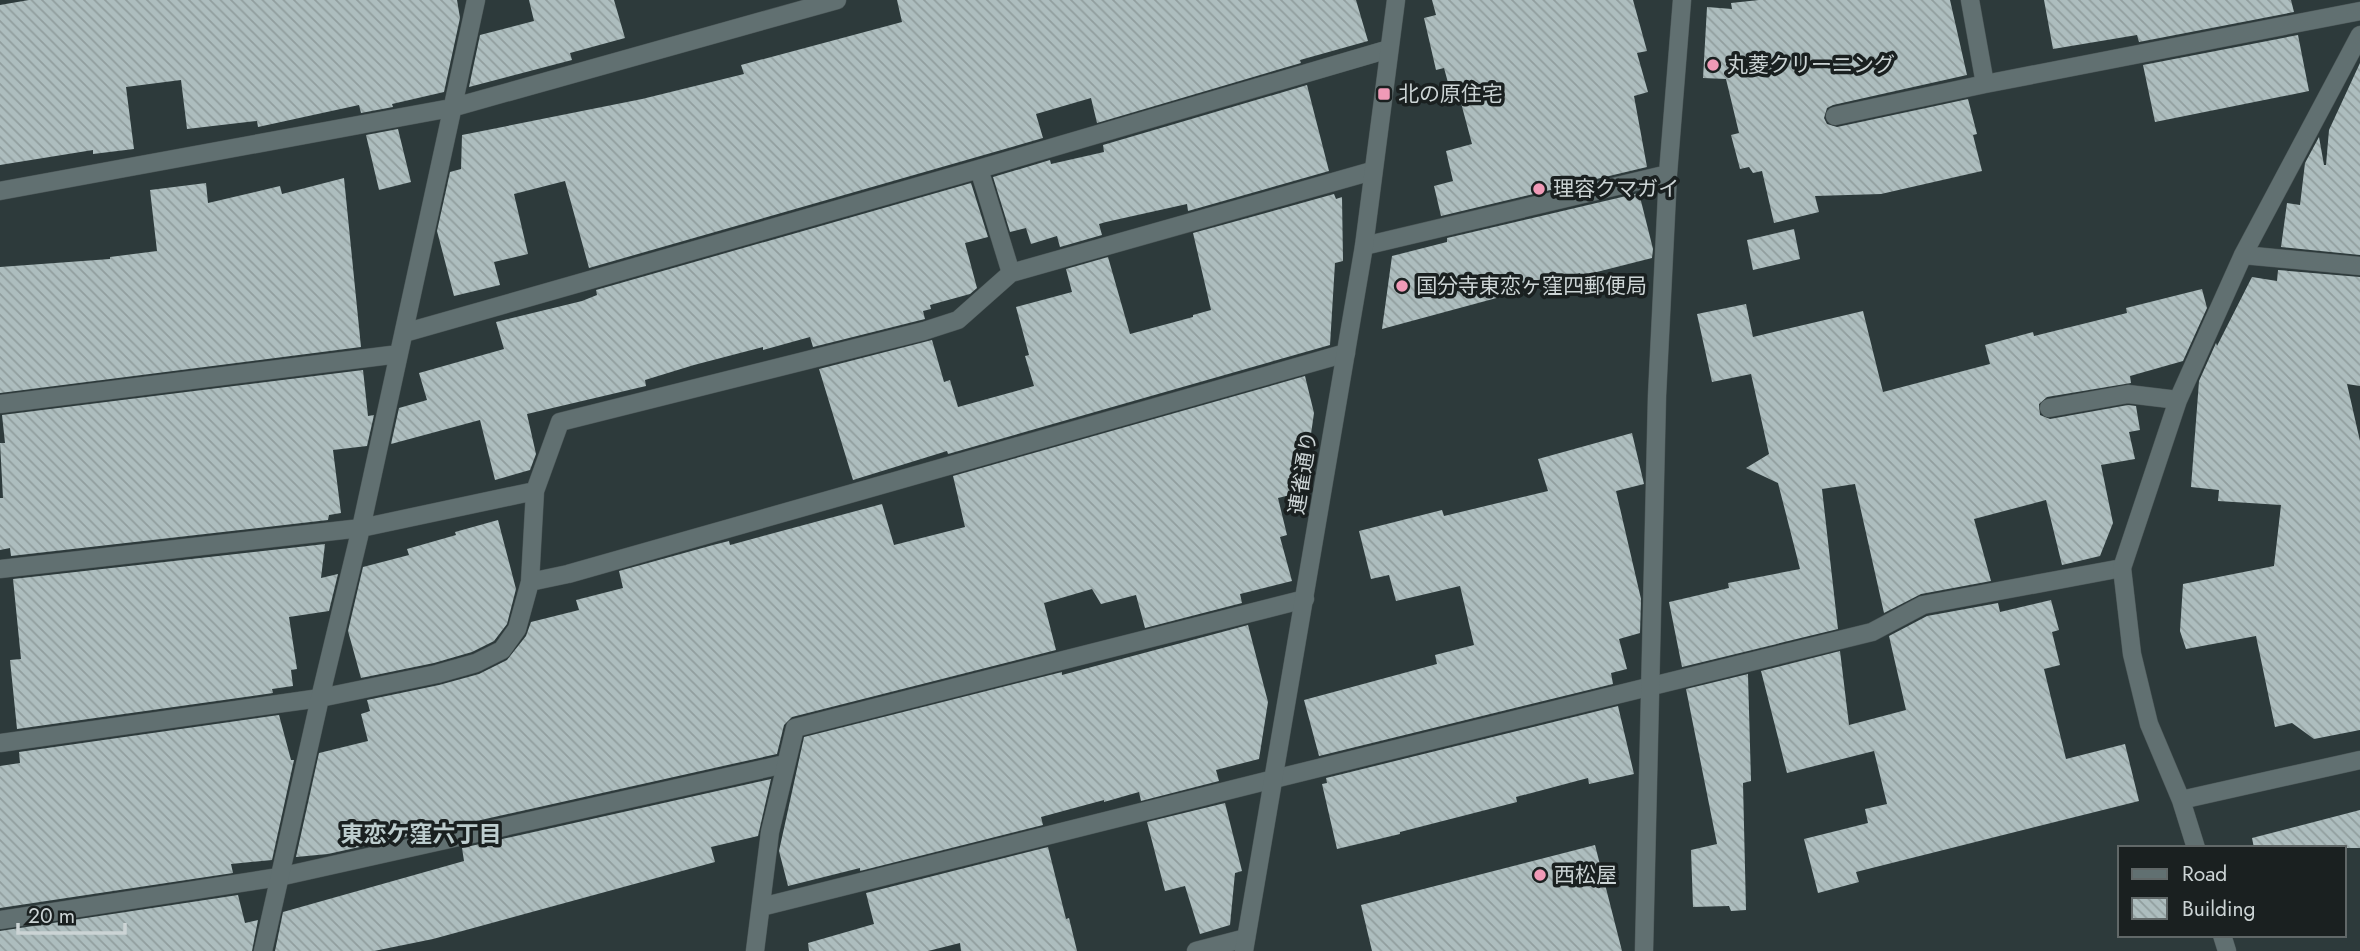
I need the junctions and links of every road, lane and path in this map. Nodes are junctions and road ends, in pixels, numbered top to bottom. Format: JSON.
{"nodes":[{"id":1,"x":476,"y":0,"type":"edge"},
{"id":2,"x":837,"y":0,"type":"edge"},
{"id":3,"x":1396,"y":0,"type":"edge"},
{"id":4,"x":1682,"y":0,"type":"edge"},
{"id":5,"x":1970,"y":0,"type":"edge"},
{"id":6,"x":2360,"y":12,"type":"edge"},
{"id":7,"x":2360,"y":35,"type":"edge"},
{"id":8,"x":1390,"y":49,"type":"junction"},
{"id":9,"x":1985,"y":84,"type":"junction"},
{"id":10,"x":451,"y":108,"type":"junction"},
{"id":11,"x":1835,"y":116,"type":"dead end"},
{"id":12,"x":979,"y":169,"type":"junction"},
{"id":13,"x":1372,"y":171,"type":"junction"},
{"id":14,"x":1668,"y":174,"type":"junction"},
{"id":15,"x":0,"y":191,"type":"edge"},
{"id":16,"x":1364,"y":246,"type":"junction"},
{"id":17,"x":2243,"y":255,"type":"junction"},
{"id":18,"x":2360,"y":266,"type":"edge"},
{"id":19,"x":1010,"y":273,"type":"junction"},
{"id":20,"x":404,"y":332,"type":"junction"},
{"id":21,"x":1346,"y":353,"type":"junction"},
{"id":22,"x":399,"y":354,"type":"junction"},
{"id":23,"x":2178,"y":400,"type":"junction"},
{"id":24,"x":0,"y":404,"type":"edge"},
{"id":25,"x":2049,"y":408,"type":"dead end"},
{"id":26,"x":535,"y":491,"type":"junction"},
{"id":27,"x":361,"y":527,"type":"junction"},
{"id":28,"x":2122,"y":568,"type":"junction"},
{"id":29,"x":0,"y":569,"type":"edge"},
{"id":30,"x":530,"y":582,"type":"junction"},
{"id":31,"x":1305,"y":599,"type":"junction"},
{"id":32,"x":1651,"y":685,"type":"junction"},
{"id":33,"x":320,"y":698,"type":"junction"},
{"id":34,"x":0,"y":743,"type":"edge"},
{"id":35,"x":2360,"y":760,"type":"edge"},
{"id":36,"x":785,"y":764,"type":"junction"},
{"id":37,"x":1274,"y":779,"type":"junction"},
{"id":38,"x":2181,"y":800,"type":"junction"},
{"id":39,"x":2195,"y":846,"type":"edge"},
{"id":40,"x":279,"y":877,"type":"junction"},
{"id":41,"x":761,"y":907,"type":"junction"},
{"id":42,"x":0,"y":920,"type":"edge"},
{"id":43,"x":1245,"y":944,"type":"edge"},
{"id":44,"x":264,"y":951,"type":"edge"},
{"id":45,"x":755,"y":951,"type":"edge"},
{"id":46,"x":1196,"y":951,"type":"edge"},
{"id":47,"x":1644,"y":951,"type":"edge"}],
"edges":[{"from":1,"to":10,"type":"street"},
{"from":2,"to":10,"type":"street"},
{"from":3,"to":8,"type":"street","name":"連雀通り"},
{"from":4,"to":14,"type":"street"},
{"from":5,"to":9,"type":"street"},
{"from":6,"to":9,"type":"street"},
{"from":7,"to":17,"type":"street"},
{"from":8,"to":12,"type":"street"},
{"from":8,"to":13,"type":"street","name":"連雀通り"},
{"from":9,"to":11,"type":"street"},
{"from":10,"to":15,"type":"street"},
{"from":10,"to":20,"type":"street"},
{"from":12,"to":19,"type":"street"},
{"from":12,"to":20,"type":"street"},
{"from":13,"to":16,"type":"street","name":"連雀通り"},
{"from":13,"to":19,"type":"street"},
{"from":14,"to":16,"type":"street"},
{"from":14,"to":32,"type":"street"},
{"from":16,"to":21,"type":"street","name":"連雀通り"},
{"from":17,"to":18,"type":"street"},
{"from":17,"to":23,"type":"street"},
{"from":19,"to":26,"type":"street"},
{"from":20,"to":22,"type":"street"},
{"from":21,"to":30,"type":"street"},
{"from":21,"to":31,"type":"street","name":"連雀通り"},
{"from":22,"to":24,"type":"street"},
{"from":22,"to":27,"type":"street"},
{"from":23,"to":25,"type":"street"},
{"from":23,"to":28,"type":"street"},
{"from":26,"to":27,"type":"street"},
{"from":26,"to":30,"type":"street"},
{"from":27,"to":29,"type":"street"},
{"from":27,"to":33,"type":"street"},
{"from":28,"to":32,"type":"street"},
{"from":28,"to":38,"type":"street"},
{"from":30,"to":33,"type":"street"},
{"from":31,"to":36,"type":"street"},
{"from":31,"to":37,"type":"street","name":"連雀通り"},
{"from":32,"to":37,"type":"street"},
{"from":32,"to":47,"type":"street"},
{"from":33,"to":34,"type":"street"},
{"from":33,"to":40,"type":"street"},
{"from":35,"to":38,"type":"street"},
{"from":36,"to":40,"type":"street"},
{"from":36,"to":41,"type":"street"},
{"from":37,"to":41,"type":"street"},
{"from":37,"to":43,"type":"street","name":"連雀通り"},
{"from":38,"to":39,"type":"street"},
{"from":40,"to":42,"type":"street"},
{"from":40,"to":44,"type":"street"},
{"from":41,"to":45,"type":"street"},
{"from":43,"to":46,"type":"street"}]}
